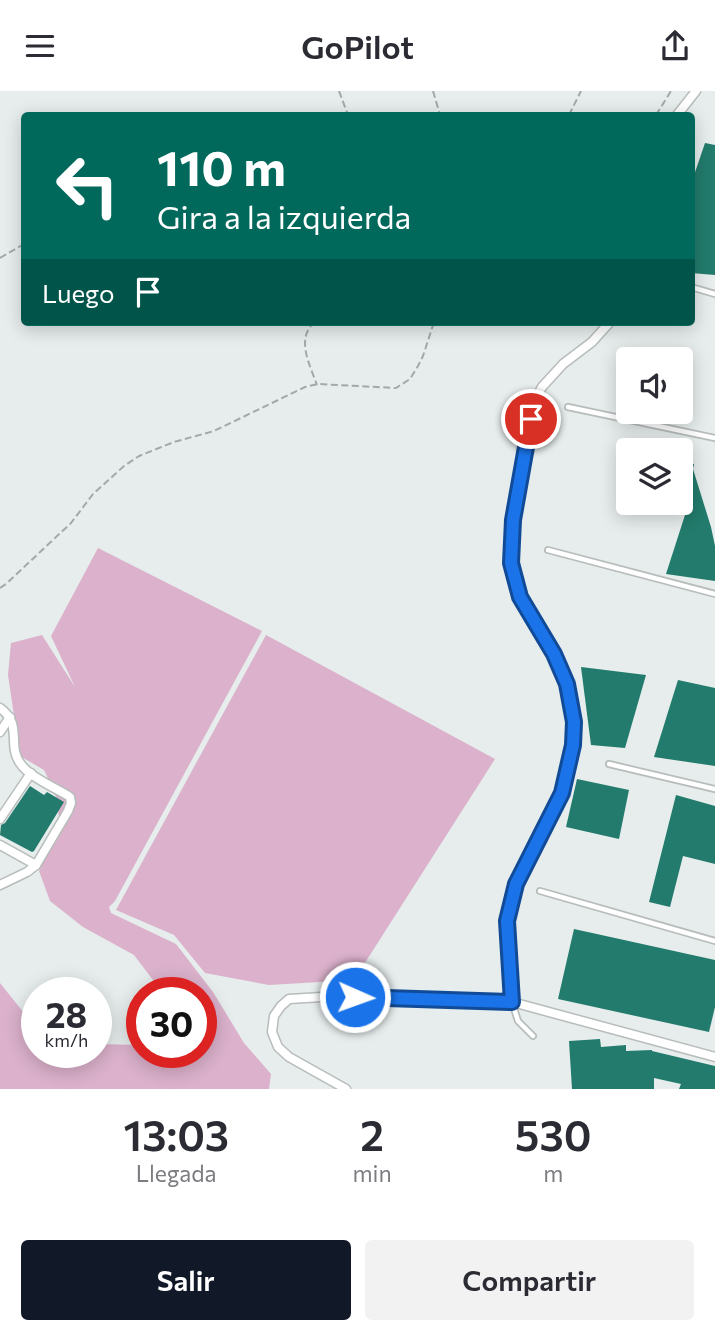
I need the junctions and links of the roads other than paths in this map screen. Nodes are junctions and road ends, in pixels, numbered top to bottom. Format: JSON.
{"nodes":[{"id":1,"x":696,"y":91,"type":"edge"},
{"id":2,"x":679,"y":112,"type":"edge"},
{"id":3,"x":695,"y":288,"type":"edge"},
{"id":4,"x":715,"y":294,"type":"edge"},
{"id":5,"x":606,"y":326,"type":"edge"},
{"id":6,"x":568,"y":407,"type":"dead end"},
{"id":7,"x":715,"y":438,"type":"edge"},
{"id":8,"x":548,"y":550,"type":"dead end"},
{"id":9,"x":715,"y":594,"type":"edge"},
{"id":10,"x":0,"y":708,"type":"edge"},
{"id":11,"x":10,"y":717,"type":"junction"},
{"id":12,"x":0,"y":731,"type":"edge"},
{"id":13,"x":609,"y":764,"type":"dead end"},
{"id":14,"x":31,"y":773,"type":"junction"},
{"id":15,"x":715,"y":789,"type":"edge"},
{"id":16,"x":0,"y":819,"type":"edge"},
{"id":17,"x":4,"y":847,"type":"edge"},
{"id":18,"x":36,"y":865,"type":"junction"},
{"id":19,"x":0,"y":885,"type":"edge"},
{"id":20,"x":540,"y":891,"type":"dead end"},
{"id":21,"x":715,"y":941,"type":"edge"},
{"id":22,"x":512,"y":1002,"type":"junction"},
{"id":23,"x":533,"y":1036,"type":"dead end"},
{"id":24,"x":715,"y":1057,"type":"edge"},
{"id":25,"x":346,"y":1089,"type":"edge"}],
"edges":[{"from":1,"to":2,"type":"street"},
{"from":3,"to":4,"type":"lane"},
{"from":5,"to":22,"type":"street"},
{"from":6,"to":7,"type":"lane"},
{"from":8,"to":9,"type":"lane"},
{"from":10,"to":11,"type":"street"},
{"from":11,"to":12,"type":"street"},
{"from":11,"to":14,"type":"street"},
{"from":13,"to":15,"type":"lane"},
{"from":14,"to":16,"type":"street"},
{"from":14,"to":18,"type":"street"},
{"from":17,"to":18,"type":"street"},
{"from":18,"to":19,"type":"street"},
{"from":20,"to":21,"type":"lane"},
{"from":22,"to":23,"type":"lane"},
{"from":22,"to":24,"type":"street"},
{"from":22,"to":25,"type":"street"}]}
